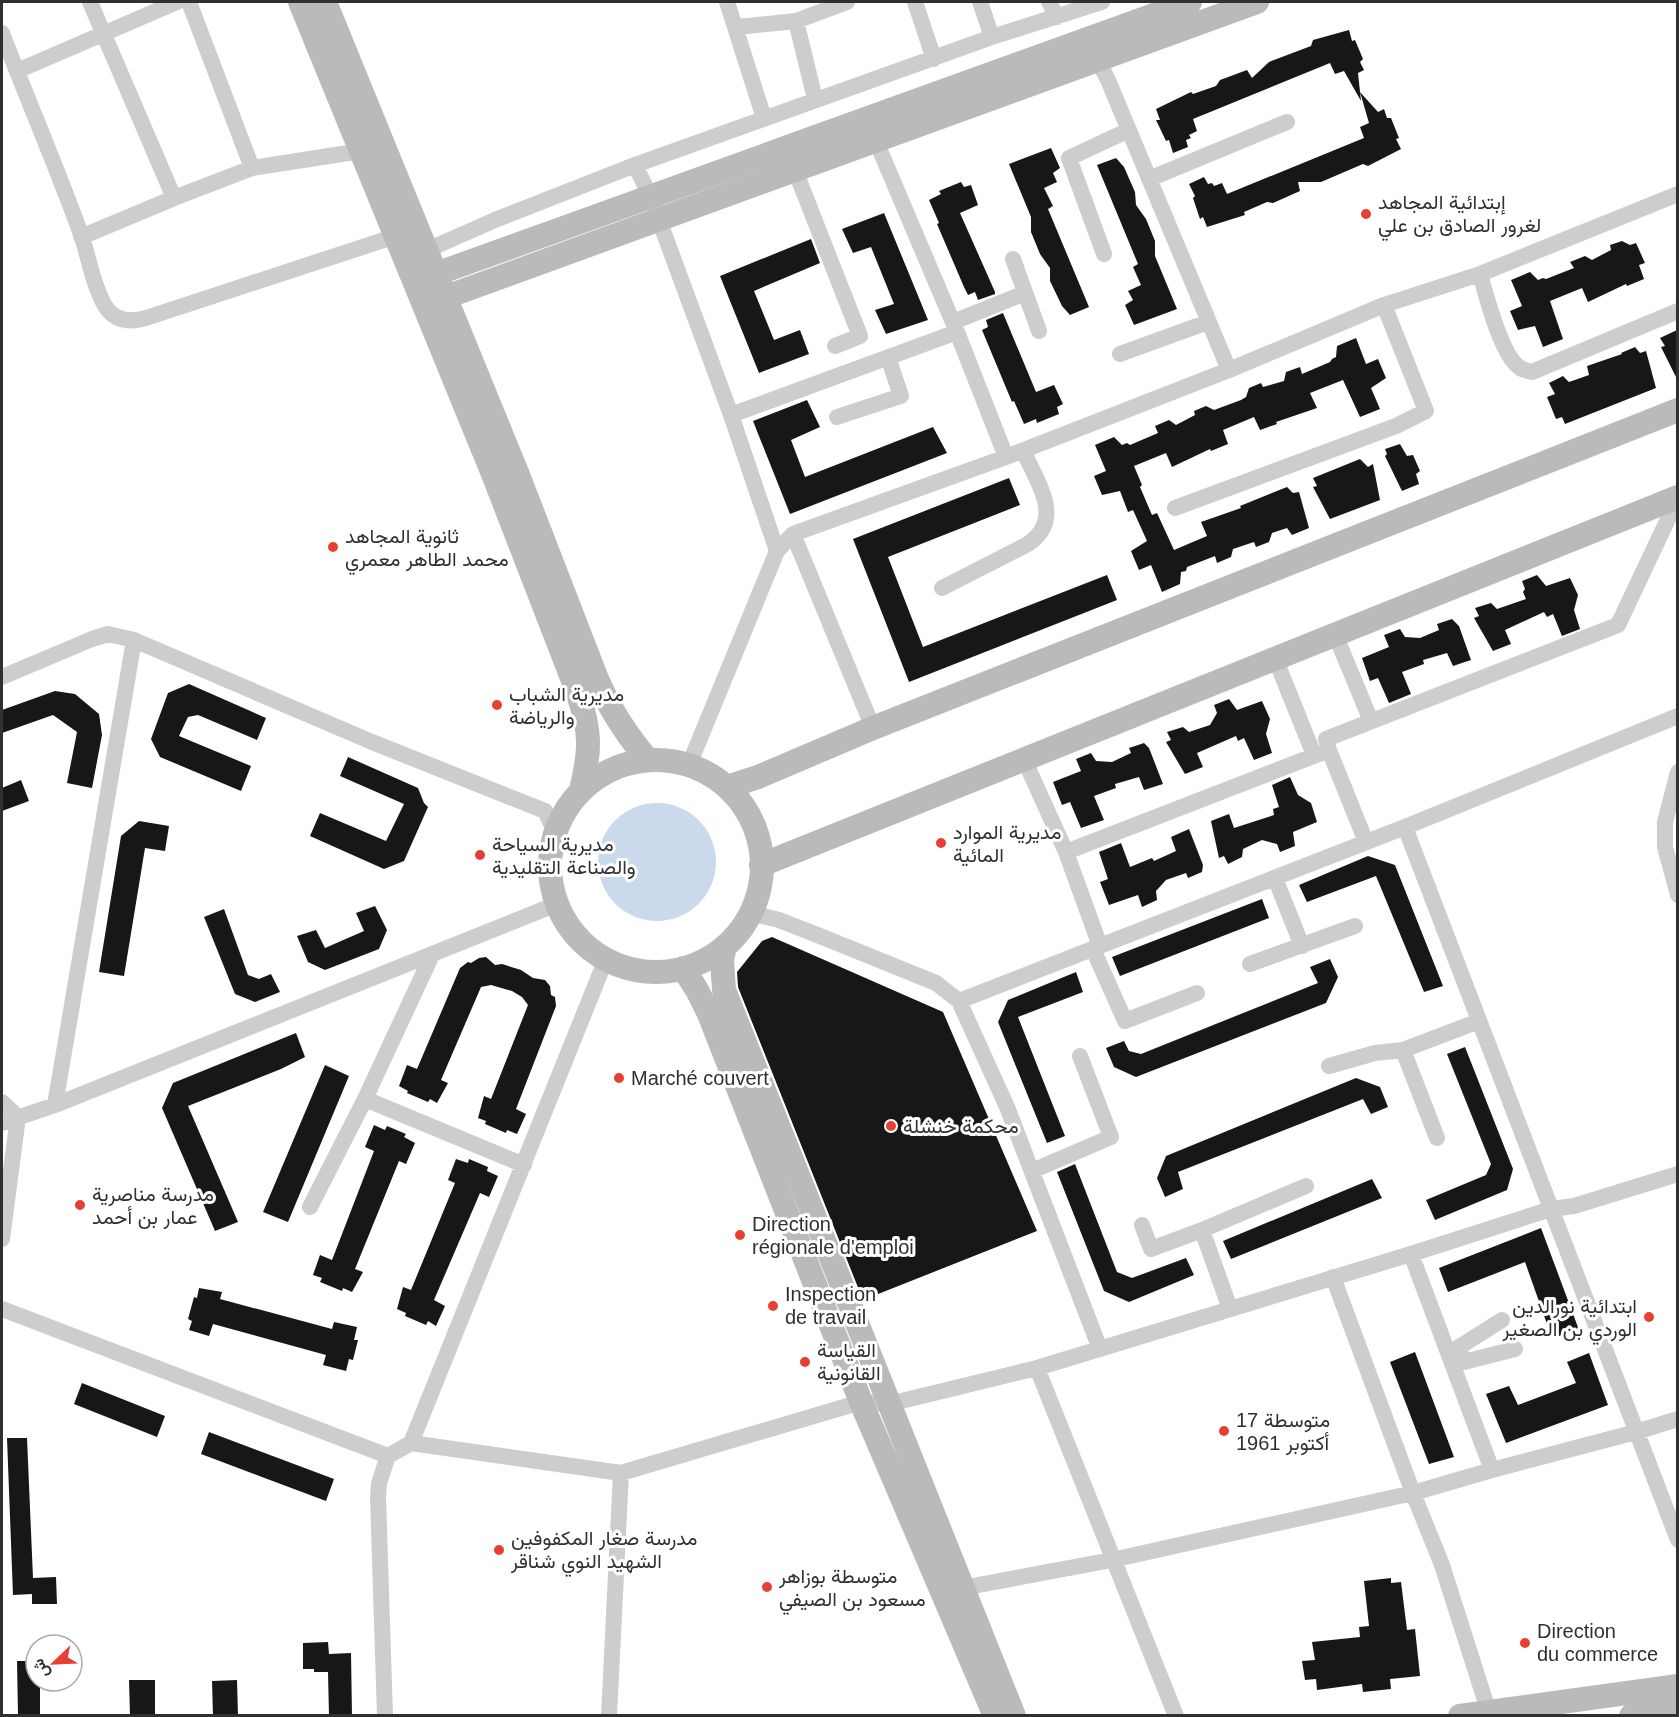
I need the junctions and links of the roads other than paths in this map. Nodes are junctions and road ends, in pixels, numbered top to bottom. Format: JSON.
{"nodes":[{"id":1,"x":90,"y":2,"type":"edge"},
{"id":2,"x":177,"y":2,"type":"edge"},
{"id":3,"x":189,"y":2,"type":"edge"},
{"id":4,"x":300,"y":2,"type":"edge"},
{"id":5,"x":325,"y":2,"type":"edge"},
{"id":6,"x":727,"y":2,"type":"edge"},
{"id":7,"x":847,"y":2,"type":"edge"},
{"id":8,"x":915,"y":2,"type":"edge"},
{"id":9,"x":980,"y":2,"type":"edge"},
{"id":10,"x":1049,"y":2,"type":"edge"},
{"id":11,"x":1102,"y":2,"type":"edge"},
{"id":12,"x":1190,"y":2,"type":"edge"},
{"id":13,"x":1257,"y":2,"type":"edge"},
{"id":14,"x":1057,"y":17,"type":"junction"},
{"id":15,"x":796,"y":21,"type":"junction"},
{"id":16,"x":737,"y":27,"type":"junction"},
{"id":17,"x":2,"y":33,"type":"edge"},
{"id":18,"x":103,"y":33,"type":"junction"},
{"id":19,"x":992,"y":37,"type":"junction"},
{"id":20,"x":1092,"y":50,"type":"junction"},
{"id":21,"x":934,"y":59,"type":"junction"},
{"id":22,"x":16,"y":71,"type":"junction"},
{"id":23,"x":815,"y":99,"type":"junction"},
{"id":24,"x":764,"y":118,"type":"junction"},
{"id":25,"x":1287,"y":122,"type":"dead end"},
{"id":26,"x":1129,"y":130,"type":"junction"},
{"id":27,"x":876,"y":141,"type":"junction"},
{"id":28,"x":361,"y":151,"type":"junction"},
{"id":29,"x":635,"y":165,"type":"junction"},
{"id":30,"x":252,"y":168,"type":"junction"},
{"id":31,"x":795,"y":170,"type":"junction"},
{"id":32,"x":1149,"y":179,"type":"junction"},
{"id":33,"x":1677,"y":194,"type":"edge"},
{"id":34,"x":174,"y":198,"type":"junction"},
{"id":35,"x":654,"y":208,"type":"junction"},
{"id":36,"x":396,"y":236,"type":"junction"},
{"id":37,"x":81,"y":237,"type":"junction"},
{"id":38,"x":427,"y":250,"type":"junction"},
{"id":39,"x":1104,"y":254,"type":"dead end"},
{"id":40,"x":1013,"y":259,"type":"dead end"},
{"id":41,"x":1480,"y":274,"type":"junction"},
{"id":42,"x":426,"y":278,"type":"junction"},
{"id":43,"x":1025,"y":293,"type":"junction"},
{"id":44,"x":435,"y":301,"type":"junction"},
{"id":45,"x":1384,"y":305,"type":"junction"},
{"id":46,"x":1677,"y":311,"type":"edge"},
{"id":47,"x":1208,"y":322,"type":"junction"},
{"id":48,"x":955,"y":327,"type":"junction"},
{"id":49,"x":1039,"y":331,"type":"dead end"},
{"id":50,"x":835,"y":346,"type":"dead end"},
{"id":51,"x":1120,"y":354,"type":"dead end"},
{"id":52,"x":888,"y":357,"type":"junction"},
{"id":53,"x":1228,"y":370,"type":"junction"},
{"id":54,"x":1677,"y":410,"type":"edge"},
{"id":55,"x":730,"y":415,"type":"junction"},
{"id":56,"x":837,"y":417,"type":"dead end"},
{"id":57,"x":1024,"y":452,"type":"junction"},
{"id":58,"x":1006,"y":458,"type":"junction"},
{"id":59,"x":1677,"y":498,"type":"edge"},
{"id":60,"x":1175,"y":508,"type":"dead end"},
{"id":61,"x":793,"y":534,"type":"junction"},
{"id":62,"x":777,"y":551,"type":"junction"},
{"id":63,"x":942,"y":588,"type":"dead end"},
{"id":64,"x":1335,"y":634,"type":"junction"},
{"id":65,"x":134,"y":640,"type":"junction"},
{"id":66,"x":1275,"y":658,"type":"junction"},
{"id":67,"x":2,"y":677,"type":"edge"},
{"id":68,"x":1677,"y":716,"type":"edge"},
{"id":69,"x":1371,"y":721,"type":"junction"},
{"id":70,"x":873,"y":728,"type":"junction"},
{"id":71,"x":1320,"y":747,"type":"junction"},
{"id":72,"x":647,"y":759,"type":"junction"},
{"id":73,"x":1024,"y":759,"type":"junction"},
{"id":74,"x":689,"y":765,"type":"junction"},
{"id":75,"x":1677,"y":772,"type":"edge"},
{"id":76,"x":727,"y":787,"type":"junction"},
{"id":77,"x":580,"y":790,"type":"junction"},
{"id":78,"x":1671,"y":822,"type":"edge"},
{"id":79,"x":1405,"y":827,"type":"junction"},
{"id":80,"x":555,"y":832,"type":"junction"},
{"id":81,"x":1366,"y":842,"type":"junction"},
{"id":82,"x":1066,"y":852,"type":"junction"},
{"id":83,"x":761,"y":865,"type":"junction"},
{"id":84,"x":1275,"y":878,"type":"junction"},
{"id":85,"x":1677,"y":895,"type":"edge"},
{"id":86,"x":557,"y":904,"type":"junction"},
{"id":87,"x":751,"y":913,"type":"junction"},
{"id":88,"x":1354,"y":926,"type":"dead end"},
{"id":89,"x":725,"y":946,"type":"junction"},
{"id":90,"x":1302,"y":946,"type":"junction"},
{"id":91,"x":1096,"y":948,"type":"junction"},
{"id":92,"x":432,"y":955,"type":"junction"},
{"id":93,"x":606,"y":959,"type":"junction"},
{"id":94,"x":1250,"y":964,"type":"dead end"},
{"id":95,"x":683,"y":968,"type":"junction"},
{"id":96,"x":1197,"y":993,"type":"dead end"},
{"id":97,"x":959,"y":1001,"type":"junction"},
{"id":98,"x":1479,"y":1022,"type":"junction"},
{"id":99,"x":1403,"y":1050,"type":"junction"},
{"id":100,"x":1080,"y":1056,"type":"dead end"},
{"id":101,"x":1329,"y":1066,"type":"dead end"},
{"id":102,"x":365,"y":1099,"type":"junction"},
{"id":103,"x":2,"y":1102,"type":"edge"},
{"id":104,"x":56,"y":1105,"type":"junction"},
{"id":105,"x":18,"y":1117,"type":"junction"},
{"id":106,"x":2,"y":1123,"type":"edge"},
{"id":107,"x":1437,"y":1138,"type":"dead end"},
{"id":108,"x":524,"y":1165,"type":"junction"},
{"id":109,"x":1032,"y":1171,"type":"junction"},
{"id":110,"x":1677,"y":1174,"type":"edge"},
{"id":111,"x":1306,"y":1186,"type":"dead end"},
{"id":112,"x":310,"y":1207,"type":"dead end"},
{"id":113,"x":1551,"y":1209,"type":"junction"},
{"id":114,"x":1142,"y":1225,"type":"dead end"},
{"id":115,"x":1202,"y":1230,"type":"junction"},
{"id":116,"x":2,"y":1239,"type":"edge"},
{"id":117,"x":1411,"y":1254,"type":"junction"},
{"id":118,"x":1333,"y":1277,"type":"junction"},
{"id":119,"x":2,"y":1309,"type":"edge"},
{"id":120,"x":1230,"y":1309,"type":"junction"},
{"id":121,"x":1502,"y":1320,"type":"dead end"},
{"id":122,"x":1100,"y":1349,"type":"junction"},
{"id":123,"x":1515,"y":1349,"type":"dead end"},
{"id":124,"x":1456,"y":1356,"type":"junction"},
{"id":125,"x":1037,"y":1368,"type":"junction"},
{"id":126,"x":861,"y":1402,"type":"junction"},
{"id":127,"x":889,"y":1404,"type":"junction"},
{"id":128,"x":1677,"y":1419,"type":"edge"},
{"id":129,"x":1636,"y":1432,"type":"junction"},
{"id":130,"x":411,"y":1443,"type":"junction"},
{"id":131,"x":388,"y":1456,"type":"junction"},
{"id":132,"x":1492,"y":1470,"type":"junction"},
{"id":133,"x":621,"y":1473,"type":"junction"},
{"id":134,"x":1413,"y":1493,"type":"junction"},
{"id":135,"x":1677,"y":1540,"type":"edge"},
{"id":136,"x":1112,"y":1560,"type":"junction"},
{"id":137,"x":962,"y":1588,"type":"junction"},
{"id":138,"x":1677,"y":1686,"type":"edge"},
{"id":139,"x":1677,"y":1710,"type":"edge"},
{"id":140,"x":1490,"y":1714,"type":"edge"},
{"id":141,"x":385,"y":1716,"type":"edge"},
{"id":142,"x":609,"y":1716,"type":"edge"},
{"id":143,"x":995,"y":1716,"type":"edge"},
{"id":144,"x":1014,"y":1716,"type":"edge"},
{"id":145,"x":1176,"y":1716,"type":"edge"},
{"id":146,"x":1460,"y":1716,"type":"edge"},
{"id":147,"x":1631,"y":1716,"type":"edge"}],
"edges":[{"from":1,"to":18,"type":"street"},
{"from":2,"to":18,"type":"street"},
{"from":3,"to":30,"type":"street"},
{"from":4,"to":28,"type":"main road"},
{"from":5,"to":38,"type":"main road"},
{"from":6,"to":16,"type":"street"},
{"from":7,"to":15,"type":"street"},
{"from":8,"to":21,"type":"street"},
{"from":9,"to":19,"type":"street"},
{"from":10,"to":14,"type":"street"},
{"from":11,"to":14,"type":"street"},
{"from":12,"to":20,"type":"main road"},
{"from":13,"to":20,"type":"main road"},
{"from":14,"to":19,"type":"street"},
{"from":15,"to":16,"type":"street"},
{"from":15,"to":23,"type":"street"},
{"from":16,"to":24,"type":"street"},
{"from":17,"to":22,"type":"street"},
{"from":18,"to":22,"type":"street"},
{"from":18,"to":34,"type":"street"},
{"from":19,"to":21,"type":"street"},
{"from":20,"to":26,"type":"street"},
{"from":20,"to":27,"type":"main road"},
{"from":20,"to":35,"type":"main road"},
{"from":21,"to":23,"type":"street"},
{"from":22,"to":37,"type":"street"},
{"from":23,"to":24,"type":"street"},
{"from":24,"to":29,"type":"street"},
{"from":25,"to":32,"type":"street"},
{"from":26,"to":32,"type":"street"},
{"from":26,"to":39,"type":"street"},
{"from":27,"to":31,"type":"main road"},
{"from":27,"to":48,"type":"street"},
{"from":28,"to":30,"type":"street"},
{"from":28,"to":36,"type":"main road"},
{"from":29,"to":35,"type":"street"},
{"from":29,"to":38,"type":"street"},
{"from":30,"to":34,"type":"street"},
{"from":31,"to":35,"type":"main road"},
{"from":31,"to":50,"type":"street"},
{"from":32,"to":47,"type":"street"},
{"from":33,"to":41,"type":"street"},
{"from":34,"to":37,"type":"street"},
{"from":35,"to":42,"type":"main road"},
{"from":35,"to":44,"type":"main road"},
{"from":35,"to":55,"type":"street"},
{"from":36,"to":37,"type":"street"},
{"from":36,"to":42,"type":"main road"},
{"from":38,"to":42,"type":"main road"},
{"from":40,"to":43,"type":"street"},
{"from":41,"to":45,"type":"street"},
{"from":41,"to":46,"type":"street"},
{"from":42,"to":44,"type":"main road"},
{"from":43,"to":48,"type":"street"},
{"from":43,"to":49,"type":"street"},
{"from":44,"to":72,"type":"main road"},
{"from":44,"to":77,"type":"main road"},
{"from":45,"to":53,"type":"street"},
{"from":45,"to":60,"type":"street"},
{"from":47,"to":51,"type":"street"},
{"from":47,"to":53,"type":"street"},
{"from":48,"to":52,"type":"street"},
{"from":48,"to":58,"type":"street"},
{"from":52,"to":55,"type":"street"},
{"from":52,"to":56,"type":"street"},
{"from":53,"to":57,"type":"street"},
{"from":54,"to":70,"type":"main road"},
{"from":55,"to":62,"type":"street"},
{"from":57,"to":58,"type":"street"},
{"from":57,"to":63,"type":"street"},
{"from":58,"to":61,"type":"street"},
{"from":59,"to":64,"type":"main road"},
{"from":59,"to":69,"type":"street"},
{"from":61,"to":62,"type":"street"},
{"from":61,"to":70,"type":"street"},
{"from":62,"to":74,"type":"street"},
{"from":64,"to":66,"type":"main road"},
{"from":64,"to":69,"type":"street"},
{"from":65,"to":67,"type":"street"},
{"from":65,"to":80,"type":"street"},
{"from":65,"to":104,"type":"street"},
{"from":66,"to":71,"type":"street"},
{"from":66,"to":73,"type":"main road"},
{"from":68,"to":79,"type":"street"},
{"from":69,"to":71,"type":"street"},
{"from":70,"to":76,"type":"main road"},
{"from":71,"to":81,"type":"street"},
{"from":71,"to":82,"type":"street"},
{"from":72,"to":74,"type":"main road"},
{"from":72,"to":77,"type":"main road"},
{"from":73,"to":82,"type":"street"},
{"from":73,"to":83,"type":"main road"},
{"from":74,"to":76,"type":"main road"},
{"from":75,"to":78,"type":"street"},
{"from":76,"to":83,"type":"main road"},
{"from":77,"to":80,"type":"main road"},
{"from":78,"to":85,"type":"street"},
{"from":79,"to":81,"type":"street"},
{"from":79,"to":98,"type":"street"},
{"from":80,"to":86,"type":"main road"},
{"from":81,"to":84,"type":"street"},
{"from":82,"to":91,"type":"street"},
{"from":83,"to":87,"type":"main road"},
{"from":84,"to":90,"type":"street"},
{"from":84,"to":91,"type":"street"},
{"from":86,"to":92,"type":"street"},
{"from":86,"to":93,"type":"main road"},
{"from":87,"to":89,"type":"main road"},
{"from":87,"to":97,"type":"street"},
{"from":88,"to":90,"type":"street"},
{"from":89,"to":95,"type":"main road"},
{"from":89,"to":127,"type":"main road"},
{"from":90,"to":94,"type":"street"},
{"from":91,"to":96,"type":"street"},
{"from":91,"to":97,"type":"street"},
{"from":92,"to":102,"type":"street"},
{"from":92,"to":104,"type":"street"},
{"from":93,"to":95,"type":"main road"},
{"from":93,"to":108,"type":"street"},
{"from":95,"to":126,"type":"main road"},
{"from":97,"to":109,"type":"street"},
{"from":98,"to":99,"type":"street"},
{"from":98,"to":113,"type":"street"},
{"from":99,"to":101,"type":"street"},
{"from":99,"to":107,"type":"street"},
{"from":100,"to":109,"type":"street"},
{"from":102,"to":108,"type":"street"},
{"from":102,"to":112,"type":"street"},
{"from":103,"to":105,"type":"street"},
{"from":104,"to":105,"type":"street"},
{"from":105,"to":106,"type":"street"},
{"from":105,"to":116,"type":"street"},
{"from":108,"to":130,"type":"street"},
{"from":109,"to":122,"type":"street"},
{"from":110,"to":113,"type":"street"},
{"from":111,"to":115,"type":"street"},
{"from":113,"to":117,"type":"street"},
{"from":113,"to":129,"type":"street"},
{"from":114,"to":115,"type":"street"},
{"from":115,"to":120,"type":"street"},
{"from":117,"to":118,"type":"street"},
{"from":117,"to":124,"type":"street"},
{"from":118,"to":120,"type":"street"},
{"from":118,"to":134,"type":"street"},
{"from":119,"to":131,"type":"street"},
{"from":120,"to":122,"type":"street"},
{"from":121,"to":124,"type":"street"},
{"from":122,"to":125,"type":"street"},
{"from":123,"to":124,"type":"street"},
{"from":124,"to":132,"type":"street"},
{"from":125,"to":127,"type":"street"},
{"from":125,"to":136,"type":"street"},
{"from":126,"to":127,"type":"street"},
{"from":126,"to":133,"type":"street"},
{"from":126,"to":143,"type":"main road"},
{"from":127,"to":137,"type":"main road"},
{"from":128,"to":129,"type":"street"},
{"from":129,"to":132,"type":"street"},
{"from":129,"to":135,"type":"street"},
{"from":130,"to":131,"type":"street"},
{"from":130,"to":133,"type":"street"},
{"from":131,"to":141,"type":"street"},
{"from":132,"to":134,"type":"street"},
{"from":133,"to":142,"type":"street"},
{"from":134,"to":136,"type":"street"},
{"from":134,"to":140,"type":"street"},
{"from":136,"to":137,"type":"street"},
{"from":136,"to":145,"type":"street"},
{"from":137,"to":144,"type":"main road"},
{"from":138,"to":140,"type":"main road"},
{"from":139,"to":147,"type":"main road"},
{"from":140,"to":146,"type":"main road"}]}
